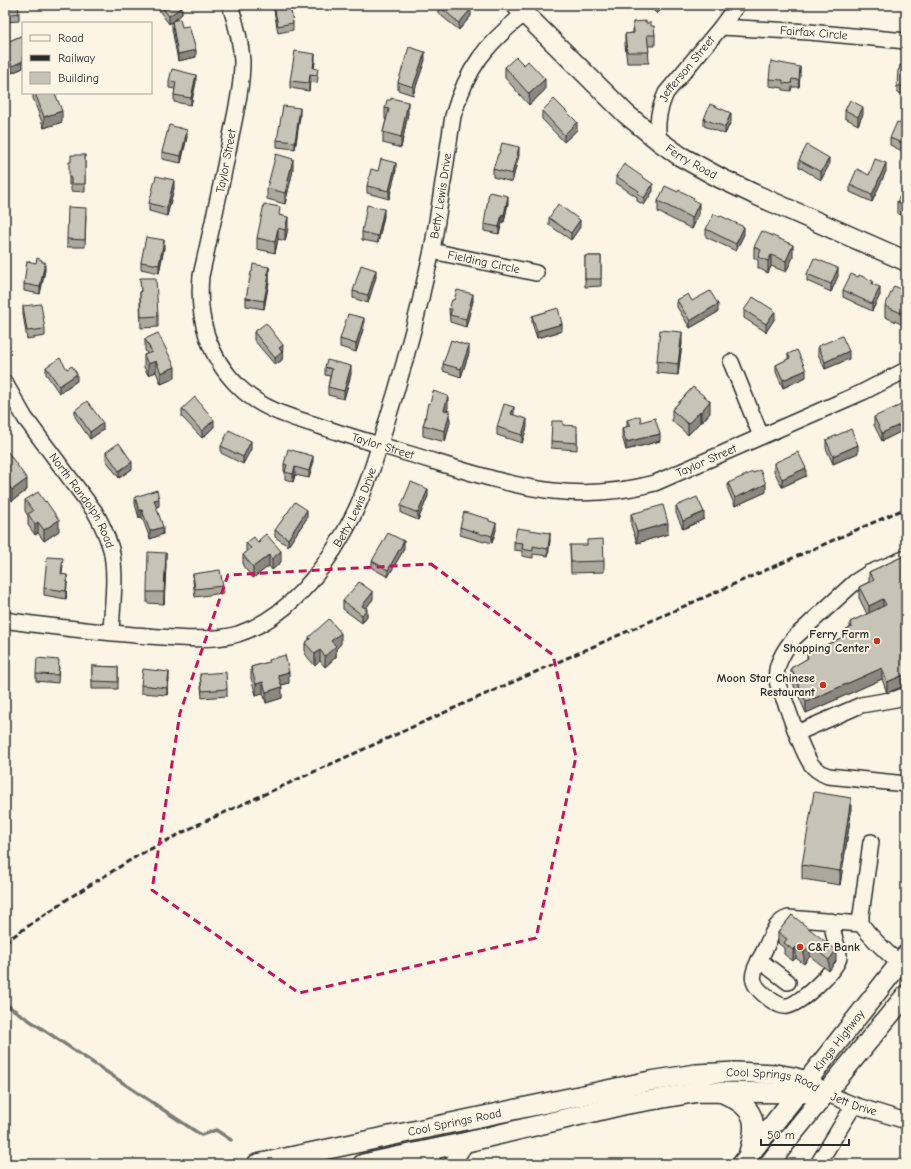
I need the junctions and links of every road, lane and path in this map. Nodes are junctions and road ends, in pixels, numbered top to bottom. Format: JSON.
{"nodes":[{"id":1,"x":230,"y":5,"type":"edge"},
{"id":2,"x":737,"y":5,"type":"edge"},
{"id":3,"x":520,"y":9,"type":"edge"},
{"id":4,"x":721,"y":27,"type":"junction"},
{"id":5,"x":906,"y":41,"type":"edge"},
{"id":6,"x":659,"y":141,"type":"junction"},
{"id":7,"x":432,"y":251,"type":"junction"},
{"id":8,"x":906,"y":261,"type":"edge"},
{"id":9,"x":536,"y":273,"type":"dead end"},
{"id":10,"x":731,"y":362,"type":"dead end"},
{"id":11,"x":906,"y":370,"type":"edge"},
{"id":12,"x":5,"y":383,"type":"edge"},
{"id":13,"x":761,"y":436,"type":"junction"},
{"id":14,"x":380,"y":445,"type":"junction"},
{"id":15,"x":906,"y":558,"type":"edge"},
{"id":16,"x":5,"y":620,"type":"edge"},
{"id":17,"x":111,"y":632,"type":"junction"},
{"id":18,"x":906,"y":695,"type":"edge"},
{"id":19,"x":797,"y":733,"type":"junction"},
{"id":20,"x":906,"y":784,"type":"edge"},
{"id":21,"x":871,"y":842,"type":"dead end"},
{"id":22,"x":831,"y":921,"type":"junction"},
{"id":23,"x":861,"y":924,"type":"junction"},
{"id":24,"x":903,"y":959,"type":"edge"},
{"id":25,"x":759,"y":960,"type":"junction"},
{"id":26,"x":788,"y":982,"type":"dead end"},
{"id":27,"x":906,"y":995,"type":"edge"},
{"id":28,"x":802,"y":1088,"type":"junction"},
{"id":29,"x":723,"y":1093,"type":"junction"},
{"id":30,"x":825,"y":1093,"type":"junction"},
{"id":31,"x":854,"y":1105,"type":"junction"},
{"id":32,"x":492,"y":1114,"type":"junction"},
{"id":33,"x":906,"y":1121,"type":"edge"},
{"id":34,"x":468,"y":1142,"type":"junction"},
{"id":35,"x":431,"y":1157,"type":"edge"},
{"id":36,"x":745,"y":1161,"type":"edge"},
{"id":37,"x":257,"y":1164,"type":"edge"},
{"id":38,"x":363,"y":1164,"type":"edge"},
{"id":39,"x":452,"y":1164,"type":"edge"},
{"id":40,"x":769,"y":1164,"type":"edge"},
{"id":41,"x":818,"y":1164,"type":"edge"}],
"edges":[{"from":1,"to":14,"type":"street","name":"Taylor Street"},
{"from":2,"to":4,"type":"street","name":"Jefferson Street"},
{"from":3,"to":6,"type":"main road","name":"Ferry Road"},
{"from":3,"to":7,"type":"street","name":"Betty Lewis Drive"},
{"from":4,"to":5,"type":"street","name":"Fairfax Circle"},
{"from":4,"to":6,"type":"street","name":"Jefferson Street"},
{"from":6,"to":8,"type":"main road","name":"Ferry Road"},
{"from":7,"to":9,"type":"street","name":"Fielding Circle"},
{"from":7,"to":14,"type":"street","name":"Betty Lewis Drive"},
{"from":10,"to":13,"type":"street"},
{"from":11,"to":13,"type":"street","name":"Taylor Street"},
{"from":12,"to":17,"type":"street","name":"North Randolph Road"},
{"from":13,"to":14,"type":"street","name":"Taylor Street"},
{"from":14,"to":17,"type":"street","name":"Betty Lewis Drive"},
{"from":15,"to":19,"type":"street"},
{"from":16,"to":17,"type":"street","name":"Betty Lewis Drive"},
{"from":18,"to":19,"type":"street"},
{"from":19,"to":20,"type":"street"},
{"from":21,"to":23,"type":"street"},
{"from":22,"to":23,"type":"street"},
{"from":22,"to":25,"type":"street"},
{"from":22,"to":25,"type":"street"},
{"from":23,"to":24,"type":"street"},
{"from":24,"to":28,"type":"main road","name":"Kings Highway"},
{"from":25,"to":26,"type":"street"},
{"from":27,"to":30,"type":"main road","name":"Kings Highway"},
{"from":28,"to":29,"type":"main road","name":"Cool Springs Road"},
{"from":28,"to":30,"type":"main road","name":"Cool Springs Road"},
{"from":28,"to":32,"type":"main road","name":"Cool Springs Road"},
{"from":28,"to":36,"type":"main road","name":"Kings Highway"},
{"from":29,"to":34,"type":"main road","name":"Cool Springs Road"},
{"from":29,"to":36,"type":"main road"},
{"from":30,"to":31,"type":"street","name":"Jett Drive"},
{"from":30,"to":40,"type":"main road","name":"Kings Highway"},
{"from":31,"to":33,"type":"street","name":"Jett Drive"},
{"from":31,"to":41,"type":"street"},
{"from":32,"to":35,"type":"main road"},
{"from":32,"to":37,"type":"main road","name":"Cool Springs Road"},
{"from":34,"to":35,"type":"main road","name":"Cool Springs Road"},
{"from":34,"to":39,"type":"street"},
{"from":35,"to":38,"type":"main road","name":"Cool Springs Road"}]}
